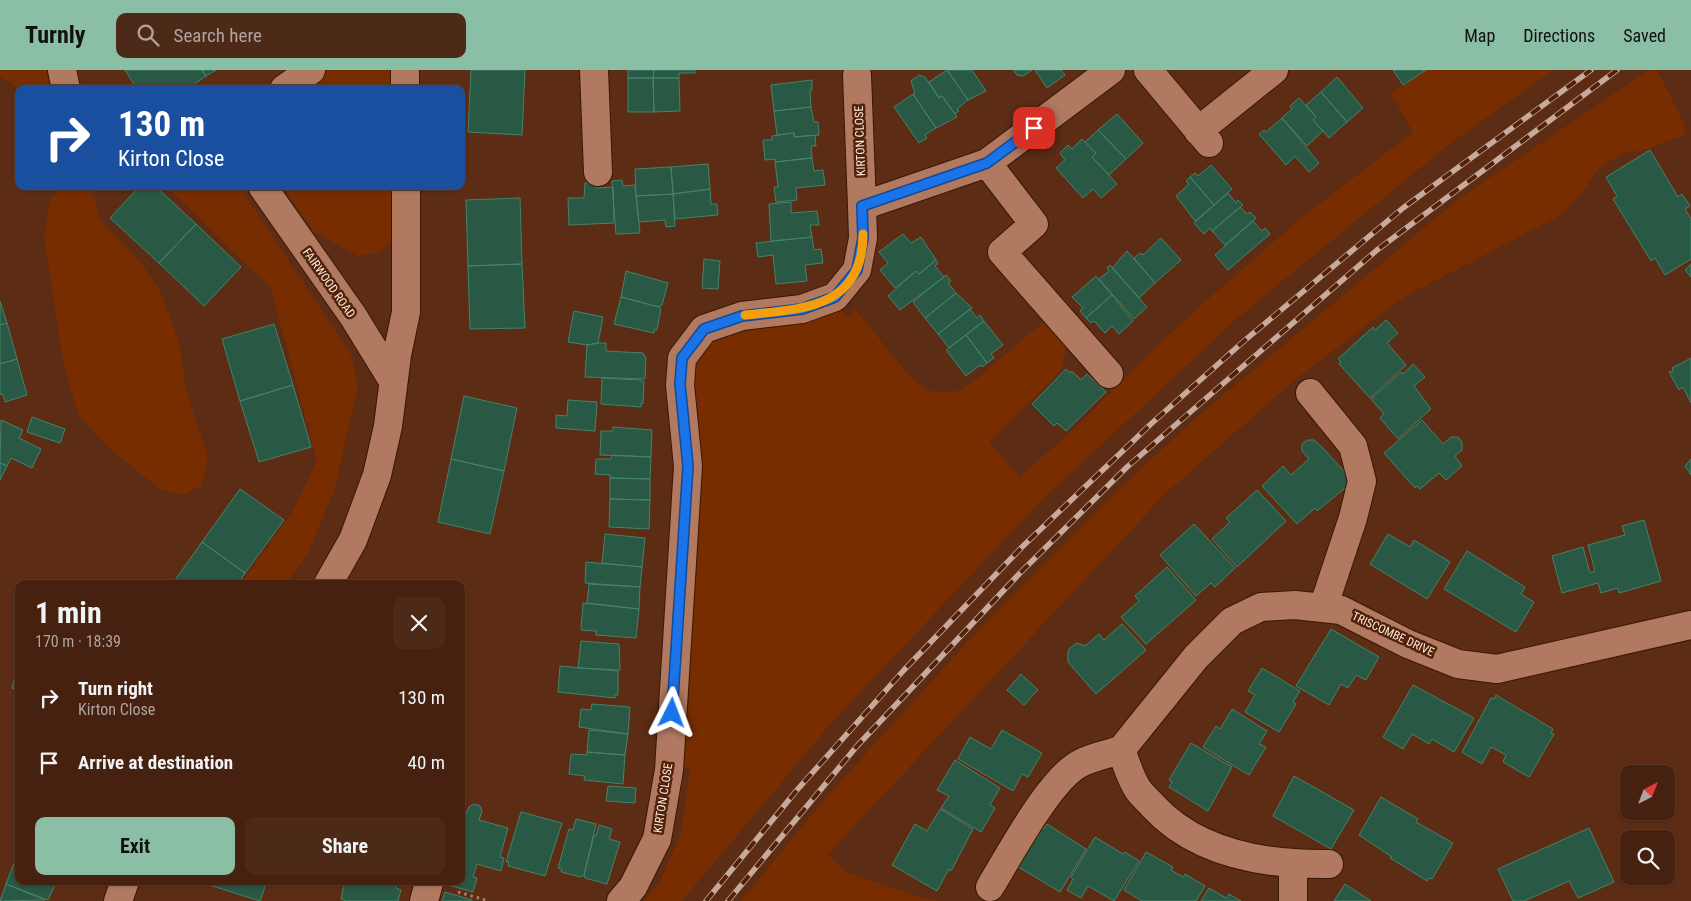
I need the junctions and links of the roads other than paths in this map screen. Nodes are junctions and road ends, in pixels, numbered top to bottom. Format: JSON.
{"nodes":[{"id":1,"x":62,"y":70,"type":"edge"},
{"id":2,"x":311,"y":70,"type":"edge"},
{"id":3,"x":405,"y":70,"type":"edge"},
{"id":4,"x":594,"y":70,"type":"edge"},
{"id":5,"x":1111,"y":70,"type":"edge"},
{"id":6,"x":1148,"y":70,"type":"edge"},
{"id":7,"x":1274,"y":70,"type":"edge"},
{"id":8,"x":857,"y":75,"type":"dead end"},
{"id":9,"x":65,"y":85,"type":"edge"},
{"id":10,"x":290,"y":85,"type":"edge"},
{"id":11,"x":405,"y":85,"type":"edge"},
{"id":12,"x":987,"y":163,"type":"junction"},
{"id":13,"x":598,"y":172,"type":"dead end"},
{"id":14,"x":265,"y":190,"type":"edge"},
{"id":15,"x":406,"y":190,"type":"edge"},
{"id":16,"x":862,"y":206,"type":"junction"},
{"id":17,"x":1109,"y":374,"type":"dead end"},
{"id":18,"x":393,"y":381,"type":"junction"},
{"id":19,"x":1310,"y":393,"type":"dead end"},
{"id":20,"x":330,"y":580,"type":"edge"},
{"id":21,"x":1323,"y":608,"type":"junction"},
{"id":22,"x":1691,"y":625,"type":"edge"},
{"id":23,"x":1121,"y":750,"type":"junction"},
{"id":24,"x":1329,"y":864,"type":"dead end"},
{"id":25,"x":1293,"y":865,"type":"junction"},
{"id":26,"x":124,"y":885,"type":"edge"},
{"id":27,"x":990,"y":887,"type":"dead end"},
{"id":28,"x":118,"y":901,"type":"edge"},
{"id":29,"x":621,"y":901,"type":"edge"},
{"id":30,"x":1293,"y":901,"type":"edge"}],
"edges":[{"from":1,"to":9,"type":"street"},
{"from":2,"to":10,"type":"street"},
{"from":3,"to":11,"type":"street"},
{"from":4,"to":13,"type":"street"},
{"from":5,"to":12,"type":"street"},
{"from":6,"to":7,"type":"street"},
{"from":8,"to":16,"type":"street","name":"KIRTON CLOSE"},
{"from":12,"to":16,"type":"street"},
{"from":12,"to":17,"type":"street"},
{"from":14,"to":18,"type":"street","name":"FAIRWOOD ROAD"},
{"from":15,"to":18,"type":"street"},
{"from":16,"to":29,"type":"street","name":"KIRTON CLOSE"},
{"from":18,"to":20,"type":"street"},
{"from":19,"to":21,"type":"street"},
{"from":21,"to":22,"type":"street","name":"TRISCOMBE DRIVE"},
{"from":21,"to":23,"type":"street","name":"TRISCOMBE DRIVE"},
{"from":23,"to":25,"type":"street"},
{"from":23,"to":27,"type":"street"},
{"from":24,"to":25,"type":"street"},
{"from":25,"to":30,"type":"street"},
{"from":26,"to":28,"type":"street"}]}
